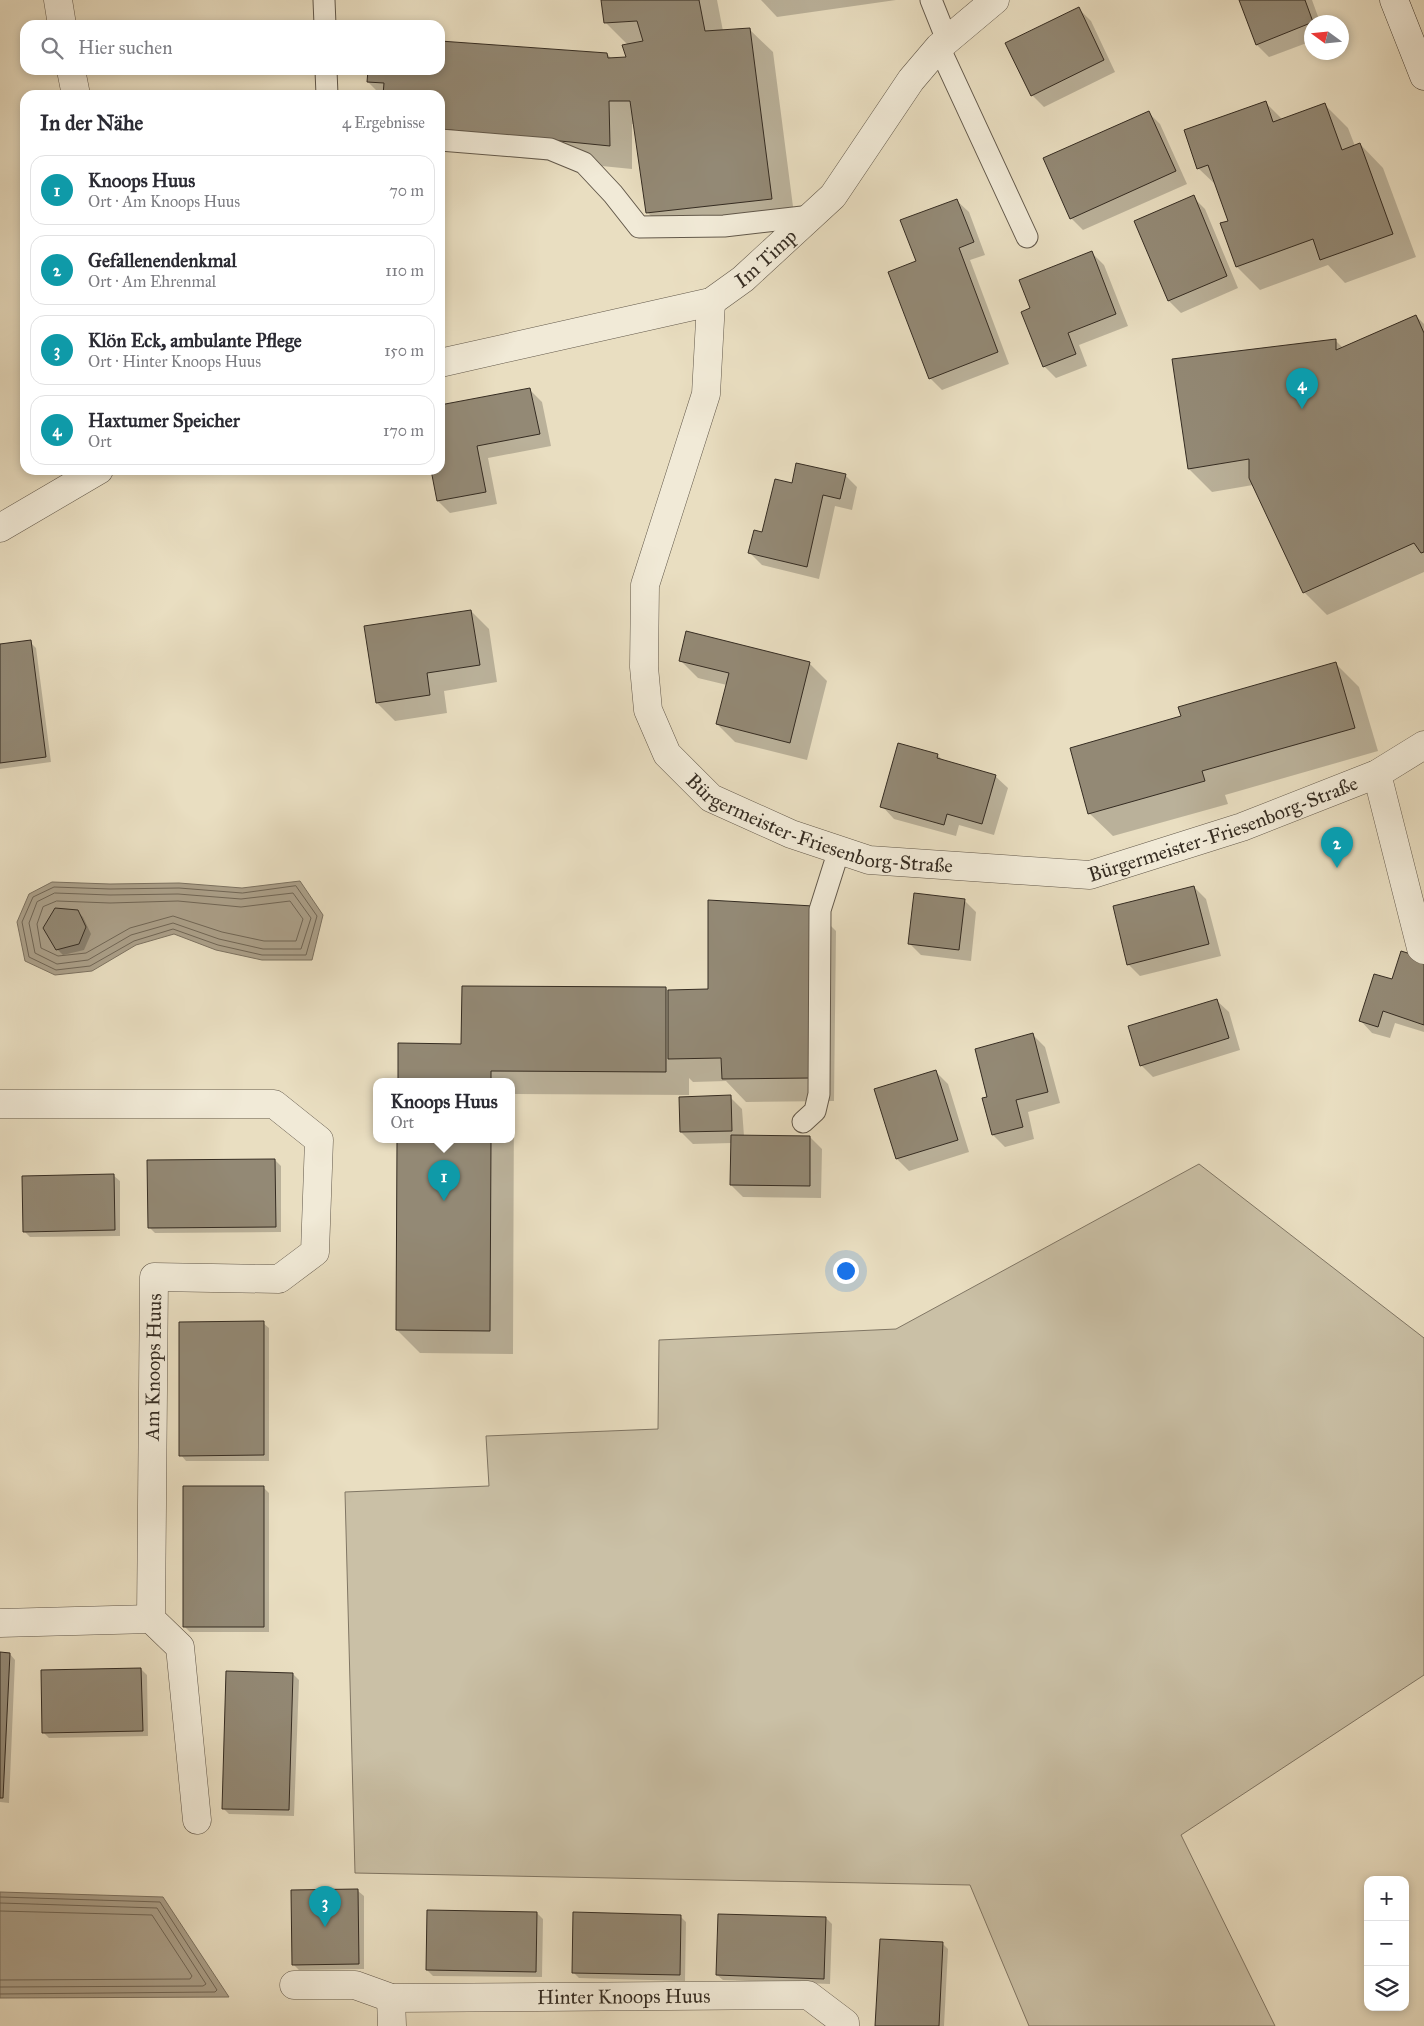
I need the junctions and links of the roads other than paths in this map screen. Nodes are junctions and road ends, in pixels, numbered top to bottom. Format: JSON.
{"nodes":[{"id":1,"x":58,"y":0,"type":"edge"},
{"id":2,"x":324,"y":0,"type":"edge"},
{"id":3,"x":931,"y":0,"type":"edge"},
{"id":4,"x":995,"y":0,"type":"edge"},
{"id":5,"x":1394,"y":0,"type":"edge"},
{"id":6,"x":61,"y":20,"type":"edge"},
{"id":7,"x":325,"y":20,"type":"edge"},
{"id":8,"x":943,"y":43,"type":"junction"},
{"id":9,"x":72,"y":75,"type":"edge"},
{"id":10,"x":326,"y":75,"type":"edge"},
{"id":11,"x":1424,"y":76,"type":"edge"},
{"id":12,"x":75,"y":90,"type":"edge"},
{"id":13,"x":327,"y":90,"type":"edge"},
{"id":14,"x":445,"y":140,"type":"edge"},
{"id":15,"x":811,"y":216,"type":"junction"},
{"id":16,"x":1027,"y":237,"type":"dead end"},
{"id":17,"x":711,"y":302,"type":"junction"},
{"id":18,"x":445,"y":362,"type":"edge"},
{"id":19,"x":90,"y":475,"type":"edge"},
{"id":20,"x":0,"y":528,"type":"edge"},
{"id":21,"x":1424,"y":745,"type":"edge"},
{"id":22,"x":1377,"y":774,"type":"junction"},
{"id":23,"x":839,"y":850,"type":"junction"},
{"id":24,"x":1424,"y":950,"type":"edge"},
{"id":25,"x":0,"y":1104,"type":"edge"},
{"id":26,"x":803,"y":1122,"type":"dead end"},
{"id":27,"x":151,"y":1619,"type":"junction"},
{"id":28,"x":0,"y":1623,"type":"edge"},
{"id":29,"x":197,"y":1820,"type":"dead end"},
{"id":30,"x":294,"y":1985,"type":"dead end"},
{"id":31,"x":392,"y":1998,"type":"junction"},
{"id":32,"x":392,"y":2026,"type":"edge"},
{"id":33,"x":845,"y":2026,"type":"edge"}],
"edges":[{"from":1,"to":6,"type":"street"},
{"from":2,"to":7,"type":"lane"},
{"from":3,"to":8,"type":"lane"},
{"from":4,"to":8,"type":"street","name":"Im Timp"},
{"from":5,"to":11,"type":"street"},
{"from":8,"to":15,"type":"street","name":"Im Timp"},
{"from":8,"to":16,"type":"lane"},
{"from":9,"to":12,"type":"street"},
{"from":10,"to":13,"type":"lane"},
{"from":14,"to":15,"type":"lane"},
{"from":15,"to":17,"type":"street","name":"Im Timp"},
{"from":17,"to":18,"type":"street","name":"Im Timp"},
{"from":17,"to":23,"type":"street","name":"Bürgermeister-Friesenborg-Straße"},
{"from":19,"to":20,"type":"street"},
{"from":21,"to":22,"type":"street","name":"Bürgermeister-Friesenborg-Straße"},
{"from":22,"to":23,"type":"street","name":"Bürgermeister-Friesenborg-Straße"},
{"from":22,"to":24,"type":"street"},
{"from":23,"to":26,"type":"lane"},
{"from":25,"to":27,"type":"street","name":"Am Knoops Huus"},
{"from":27,"to":28,"type":"street"},
{"from":27,"to":29,"type":"street"},
{"from":30,"to":31,"type":"street","name":"Hinter Knoops Huus"},
{"from":31,"to":32,"type":"street"},
{"from":31,"to":33,"type":"street","name":"Hinter Knoops Huus"}]}
